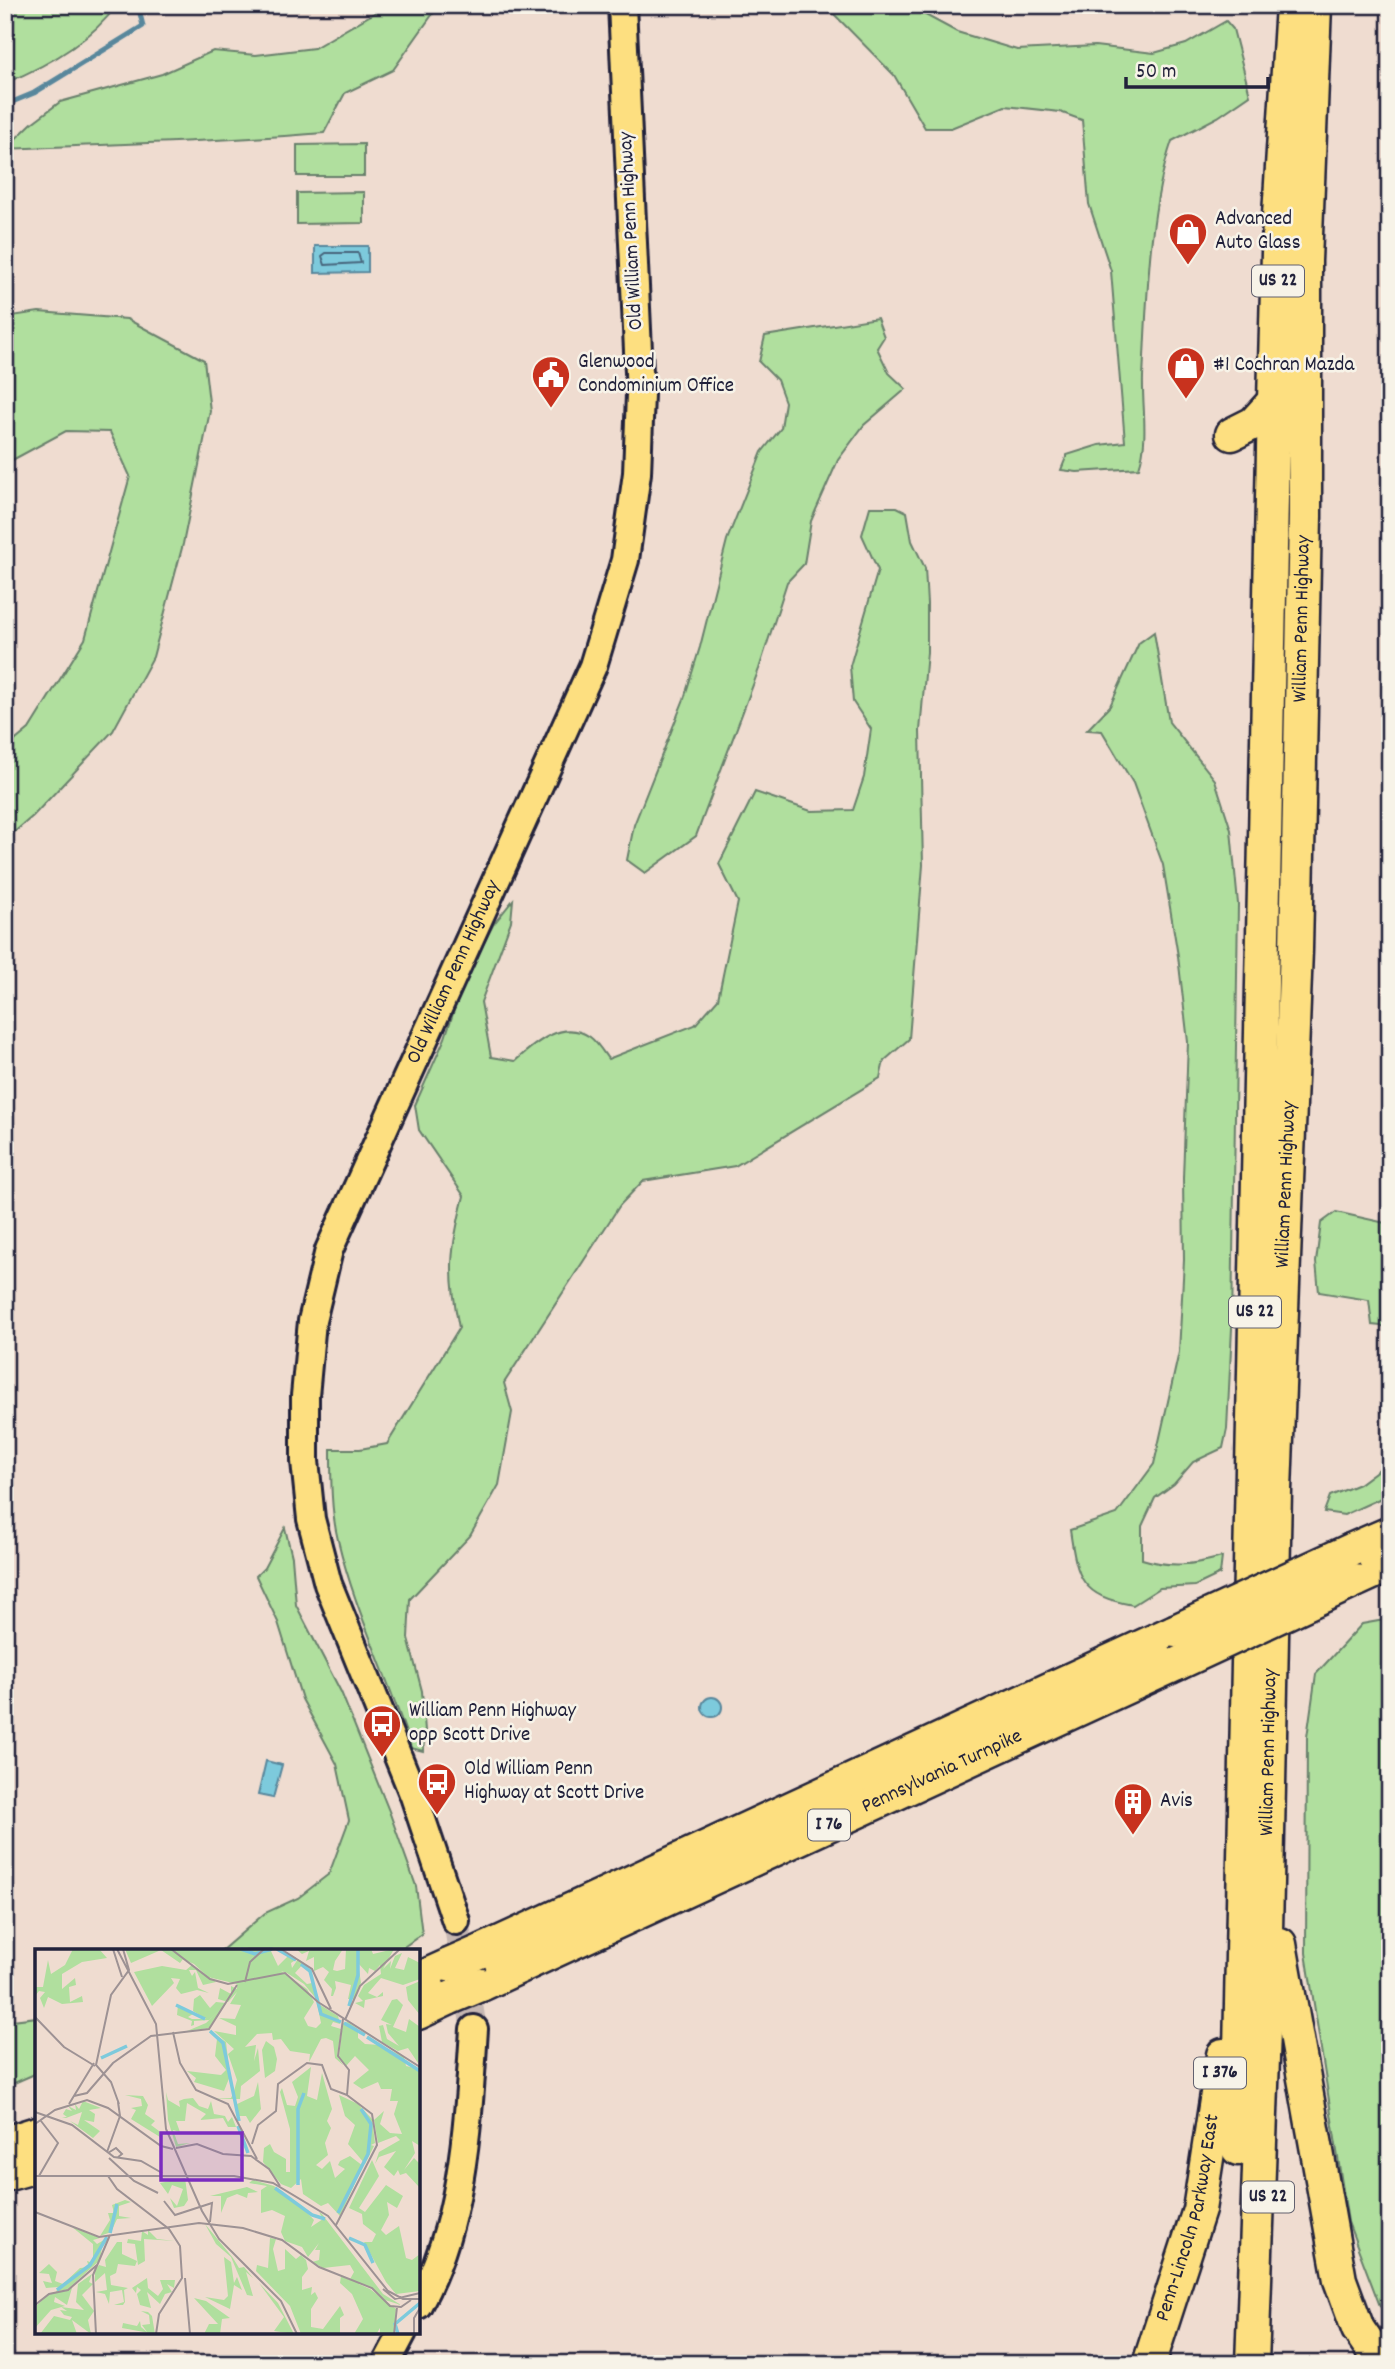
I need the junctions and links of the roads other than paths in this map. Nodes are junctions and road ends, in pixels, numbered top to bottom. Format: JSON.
{"nodes":[{"id":1,"x":622,"y":5,"type":"edge"},
{"id":2,"x":1292,"y":5,"type":"edge"},
{"id":3,"x":1315,"y":5,"type":"edge"},
{"id":4,"x":1274,"y":401,"type":"junction"},
{"id":5,"x":1273,"y":468,"type":"junction"},
{"id":6,"x":1390,"y":1533,"type":"edge"},
{"id":7,"x":1390,"y":1565,"type":"edge"},
{"id":8,"x":1267,"y":1854,"type":"junction"},
{"id":9,"x":1243,"y":1901,"type":"junction"},
{"id":10,"x":456,"y":1921,"type":"tunnel mouth"},
{"id":11,"x":420,"y":1978,"type":"edge"},
{"id":12,"x":420,"y":2012,"type":"edge"},
{"id":13,"x":474,"y":2029,"type":"tunnel mouth"},
{"id":14,"x":1264,"y":2030,"type":"junction"},
{"id":15,"x":35,"y":2134,"type":"edge"},
{"id":16,"x":5,"y":2143,"type":"edge"},
{"id":17,"x":35,"y":2167,"type":"edge"},
{"id":18,"x":5,"y":2175,"type":"edge"},
{"id":19,"x":420,"y":2301,"type":"edge"},
{"id":20,"x":402,"y":2334,"type":"edge"},
{"id":21,"x":386,"y":2364,"type":"edge"},
{"id":22,"x":1149,"y":2364,"type":"edge"},
{"id":23,"x":1234,"y":2364,"type":"edge"},
{"id":24,"x":1252,"y":2364,"type":"edge"},
{"id":25,"x":1272,"y":2364,"type":"edge"},
{"id":26,"x":1382,"y":2364,"type":"edge"}],
"edges":[{"from":1,"to":10,"type":"main road","name":"Old William Penn Highway"},
{"from":2,"to":4,"type":"highway","name":"William Penn Highway","number":"US 22"},
{"from":3,"to":8,"type":"highway","name":"William Penn Highway","number":"US 22"},
{"from":4,"to":5,"type":"highway","name":"William Penn Highway","number":"US 22"},
{"from":4,"to":5,"type":"highway"},
{"from":5,"to":9,"type":"highway","name":"William Penn Highway","number":"US 22"},
{"from":6,"to":11,"type":"highway","name":"Pennsylvania Turnpike","number":"I 76","bridge":true},
{"from":7,"to":12,"type":"highway","name":"Pennsylvania Turnpike","number":"I 76","bridge":true},
{"from":8,"to":14,"type":"highway","name":"William Penn Highway","number":"US 22"},
{"from":8,"to":26,"type":"highway"},
{"from":9,"to":22,"type":"highway","name":"Penn-Lincoln Parkway East","number":"I 376"},
{"from":9,"to":23,"type":"highway","name":"William Penn Highway"},
{"from":13,"to":19,"type":"main road"},
{"from":14,"to":24,"type":"highway","name":"William Penn Highway"},
{"from":14,"to":25,"type":"highway","number":"US 22"},
{"from":15,"to":16,"type":"highway"},
{"from":17,"to":18,"type":"highway"},
{"from":20,"to":21,"type":"main road"}]}
